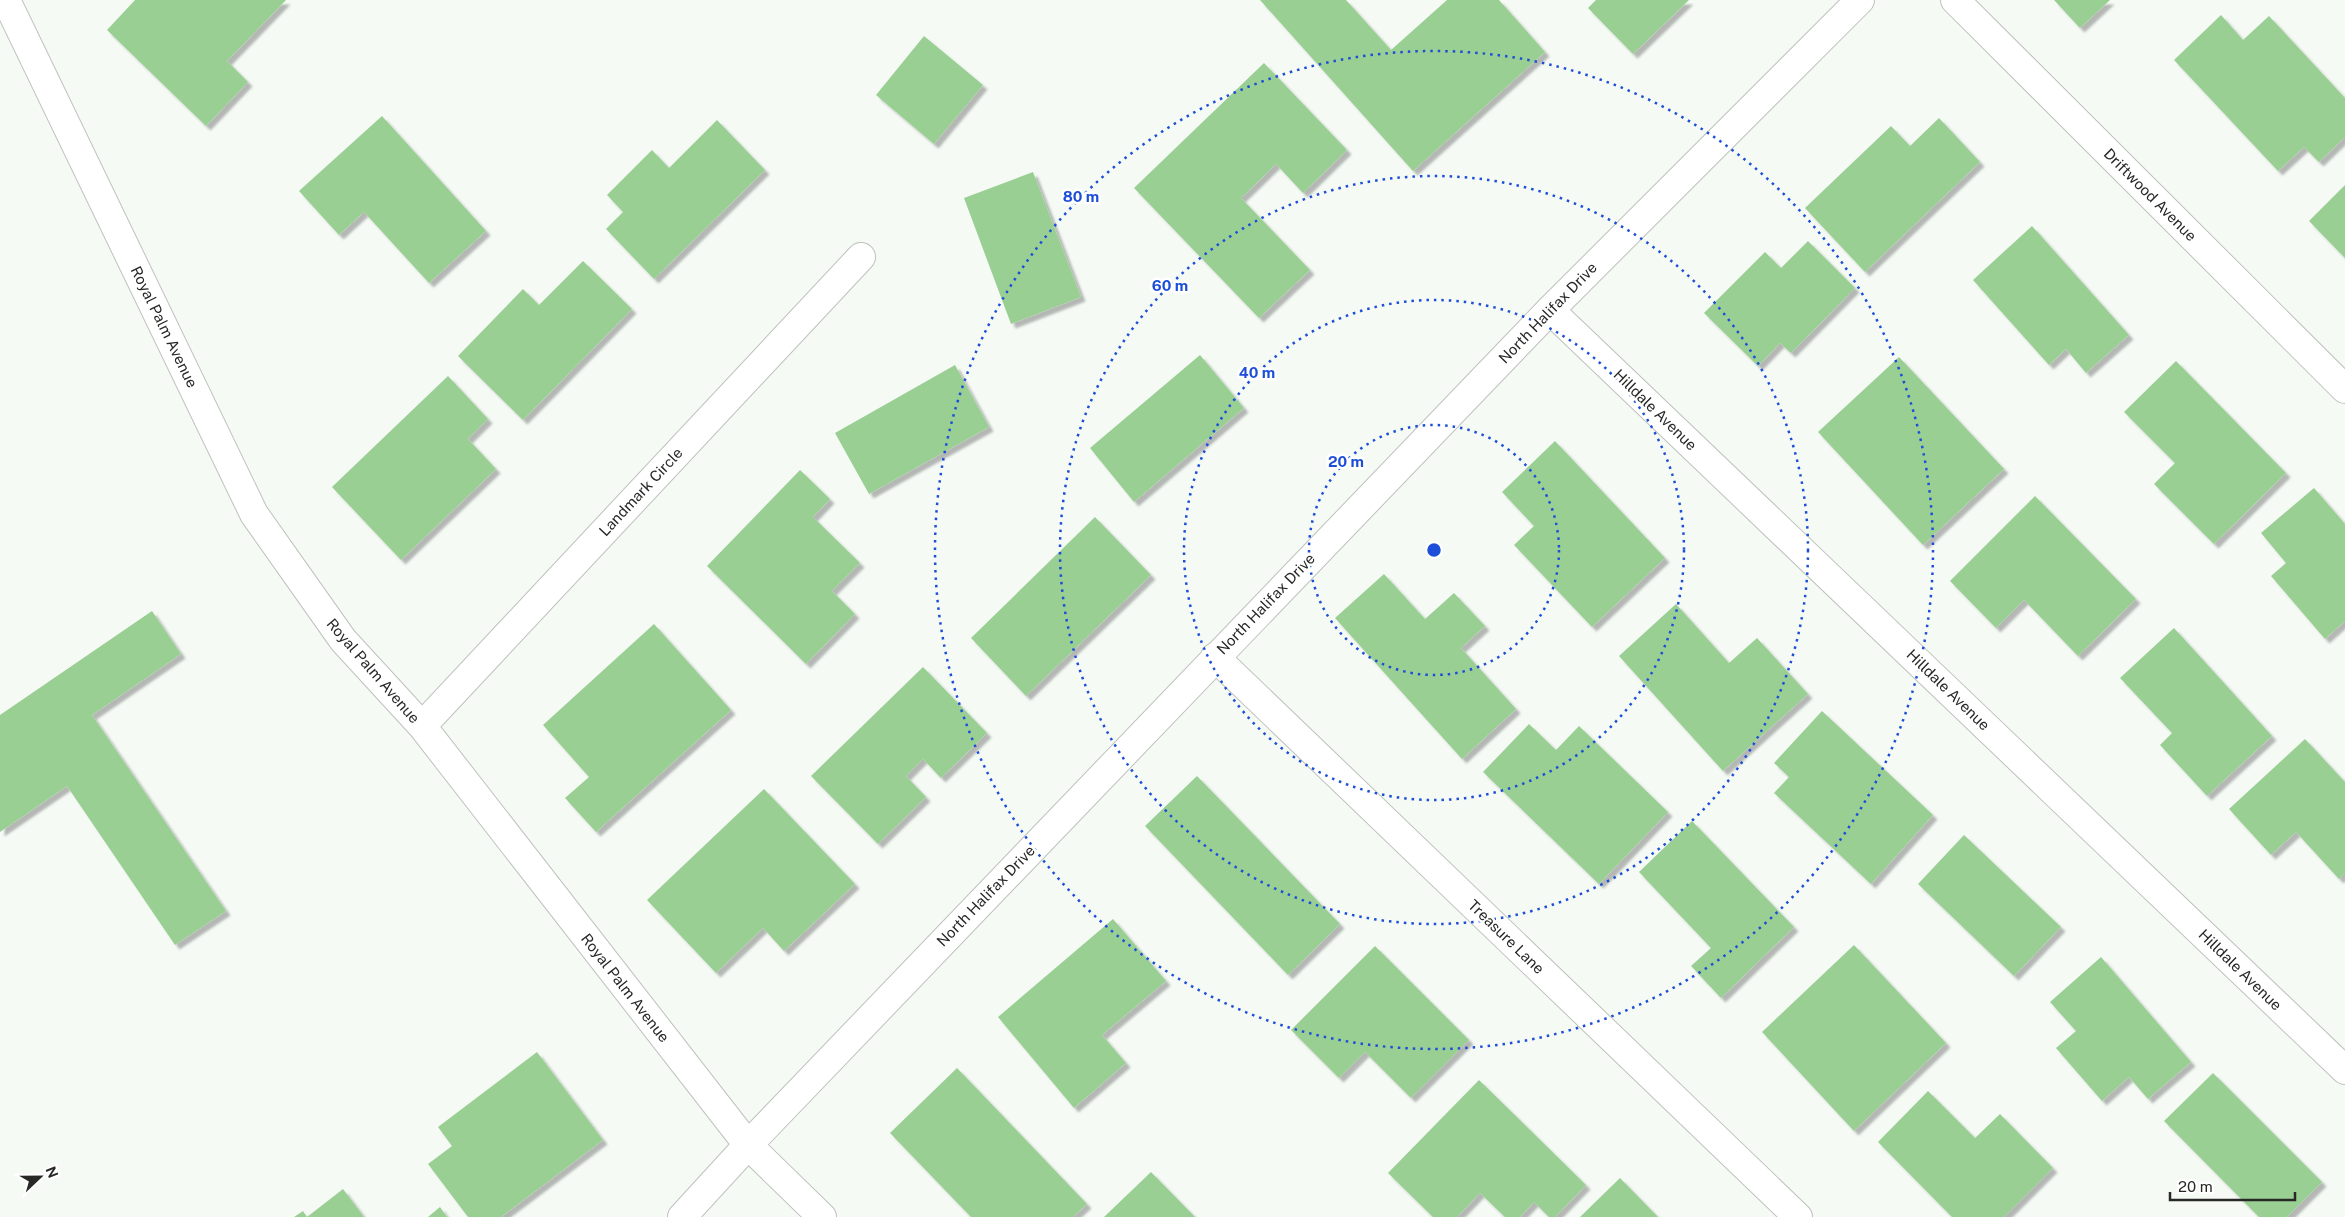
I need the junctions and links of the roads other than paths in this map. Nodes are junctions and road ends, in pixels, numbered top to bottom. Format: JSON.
{"nodes":[{"id":1,"x":6,"y":0,"type":"edge"},
{"id":2,"x":1860,"y":0,"type":"edge"},
{"id":3,"x":1955,"y":0,"type":"edge"},
{"id":4,"x":861,"y":257,"type":"dead end"},
{"id":5,"x":1550,"y":310,"type":"junction"},
{"id":6,"x":2345,"y":389,"type":"edge"},
{"id":7,"x":1215,"y":657,"type":"junction"},
{"id":8,"x":422,"y":726,"type":"junction"},
{"id":9,"x":2345,"y":1070,"type":"edge"},
{"id":10,"x":748,"y":1145,"type":"junction"},
{"id":11,"x":682,"y":1217,"type":"edge"},
{"id":12,"x":822,"y":1217,"type":"edge"},
{"id":13,"x":1798,"y":1217,"type":"edge"}],
"edges":[{"from":1,"to":8,"type":"street","name":"Royal Palm Avenue"},
{"from":2,"to":5,"type":"street","name":"North Halifax Drive"},
{"from":3,"to":6,"type":"street","name":"Driftwood Avenue"},
{"from":4,"to":8,"type":"street","name":"Landmark Circle"},
{"from":5,"to":7,"type":"street","name":"North Halifax Drive"},
{"from":5,"to":9,"type":"street","name":"Hilldale Avenue"},
{"from":7,"to":10,"type":"street","name":"North Halifax Drive"},
{"from":7,"to":13,"type":"street","name":"Treasure Lane"},
{"from":8,"to":10,"type":"street","name":"Royal Palm Avenue"},
{"from":10,"to":11,"type":"street","name":"North Halifax Drive"},
{"from":10,"to":12,"type":"street","name":"Royal Palm Avenue"}]}
